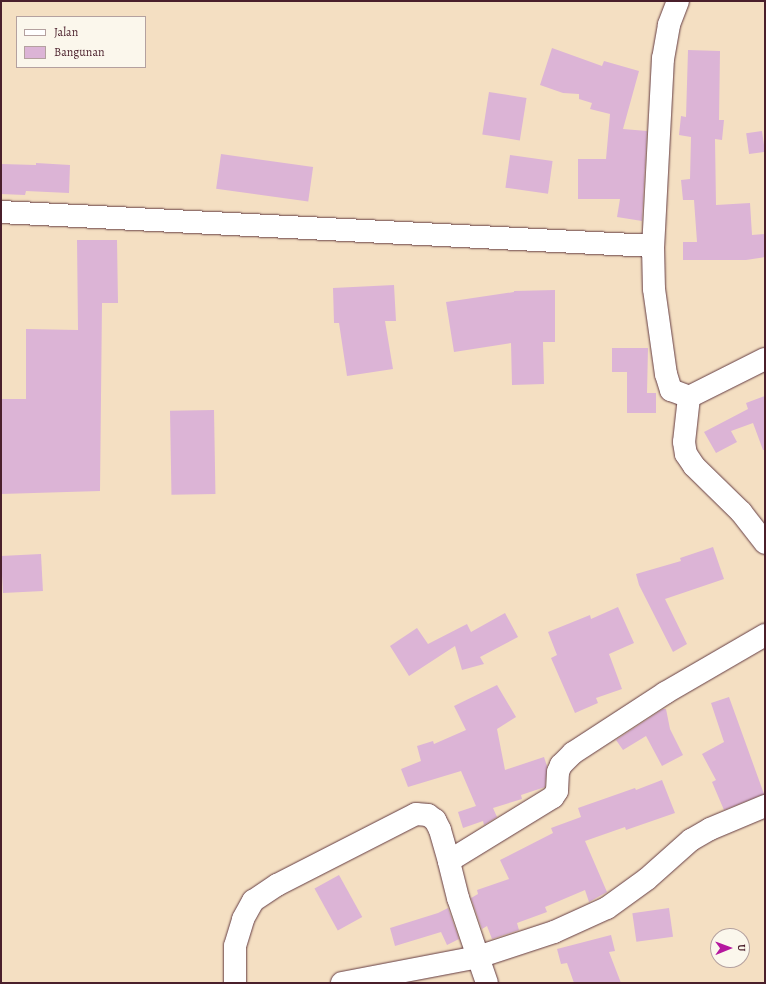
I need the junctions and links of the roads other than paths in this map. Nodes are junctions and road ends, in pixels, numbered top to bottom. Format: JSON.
{"nodes":[{"id":1,"x":678,"y":1,"type":"edge"},
{"id":2,"x":1,"y":212,"type":"edge"},
{"id":3,"x":653,"y":246,"type":"junction"},
{"id":4,"x":765,"y":359,"type":"edge"},
{"id":5,"x":689,"y":397,"type":"junction"},
{"id":6,"x":765,"y":543,"type":"edge"},
{"id":7,"x":765,"y":635,"type":"edge"},
{"id":8,"x":765,"y":806,"type":"edge"},
{"id":9,"x":449,"y":861,"type":"junction"},
{"id":10,"x":478,"y":957,"type":"junction"},
{"id":11,"x":396,"y":978,"type":"edge"},
{"id":12,"x":235,"y":983,"type":"edge"},
{"id":13,"x":342,"y":983,"type":"edge"},
{"id":14,"x":487,"y":983,"type":"edge"}],
"edges":[{"from":1,"to":3,"type":"street"},
{"from":2,"to":3,"type":"street"},
{"from":3,"to":5,"type":"street"},
{"from":4,"to":5,"type":"street"},
{"from":5,"to":6,"type":"street"},
{"from":7,"to":9,"type":"street"},
{"from":8,"to":10,"type":"street"},
{"from":9,"to":10,"type":"street"},
{"from":9,"to":12,"type":"street"},
{"from":10,"to":11,"type":"street"},
{"from":10,"to":14,"type":"street"},
{"from":11,"to":13,"type":"street"}]}
